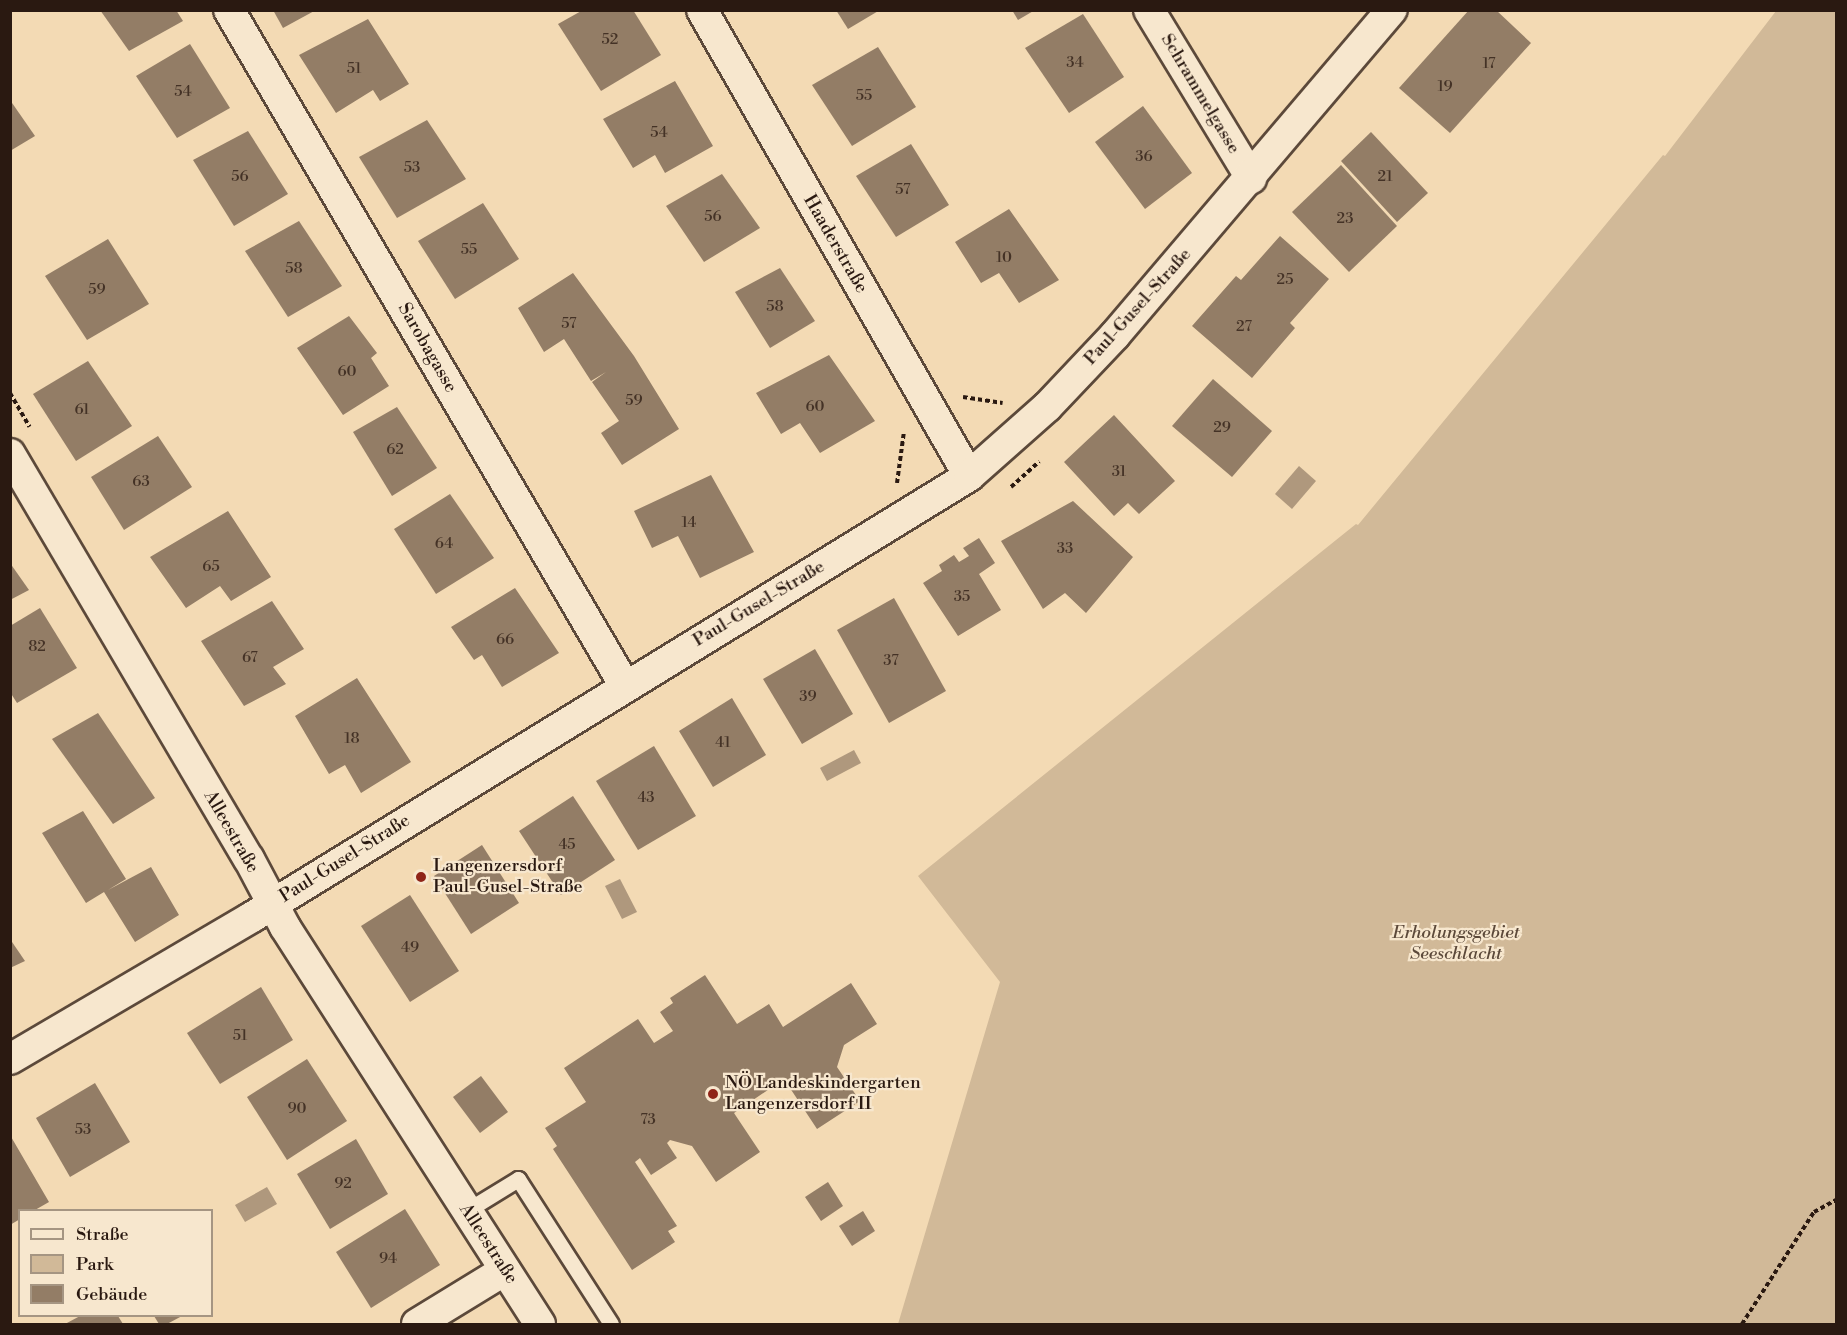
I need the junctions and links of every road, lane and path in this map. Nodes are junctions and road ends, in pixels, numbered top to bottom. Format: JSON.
{"nodes":[{"id":1,"x":230,"y":10,"type":"edge"},
{"id":2,"x":702,"y":10,"type":"edge"},
{"id":3,"x":1149,"y":10,"type":"edge"},
{"id":4,"x":1392,"y":10,"type":"edge"},
{"id":5,"x":1251,"y":178,"type":"junction"},
{"id":6,"x":1012,"y":404,"type":"dead end"},
{"id":7,"x":929,"y":408,"type":"junction"},
{"id":8,"x":10,"y":454,"type":"edge"},
{"id":9,"x":969,"y":477,"type":"junction"},
{"id":10,"x":896,"y":491,"type":"dead end"},
{"id":11,"x":625,"y":686,"type":"junction"},
{"id":12,"x":271,"y":904,"type":"junction"},
{"id":13,"x":10,"y":1059,"type":"edge"},
{"id":14,"x":1836,"y":1200,"type":"edge"},
{"id":15,"x":466,"y":1211,"type":"junction"},
{"id":16,"x":505,"y":1270,"type":"junction"},
{"id":17,"x":417,"y":1324,"type":"edge"},
{"id":18,"x":540,"y":1324,"type":"edge"},
{"id":19,"x":611,"y":1324,"type":"edge"},
{"id":20,"x":1742,"y":1324,"type":"edge"}],
"edges":[{"from":1,"to":11,"type":"street","name":"Sarobagasse"},
{"from":2,"to":7,"type":"street","name":"Haaderstraße"},
{"from":3,"to":5,"type":"street","name":"Schrammelgasse"},
{"from":4,"to":5,"type":"street","name":"Paul-Gusel-Straße"},
{"from":5,"to":9,"type":"street","name":"Paul-Gusel-Straße"},
{"from":6,"to":7,"type":"path"},
{"from":7,"to":9,"type":"street","name":"Haaderstraße"},
{"from":7,"to":10,"type":"path"},
{"from":8,"to":12,"type":"street","name":"Alleestraße"},
{"from":9,"to":11,"type":"street","name":"Paul-Gusel-Straße"},
{"from":11,"to":12,"type":"street","name":"Paul-Gusel-Straße"},
{"from":12,"to":13,"type":"street","name":"Paul-Gusel-Straße"},
{"from":12,"to":15,"type":"street","name":"Alleestraße"},
{"from":14,"to":20,"type":"path"},
{"from":15,"to":16,"type":"street","name":"Alleestraße"},
{"from":15,"to":19,"type":"lane"},
{"from":16,"to":17,"type":"street"},
{"from":16,"to":18,"type":"street","name":"Alleestraße"}]}
